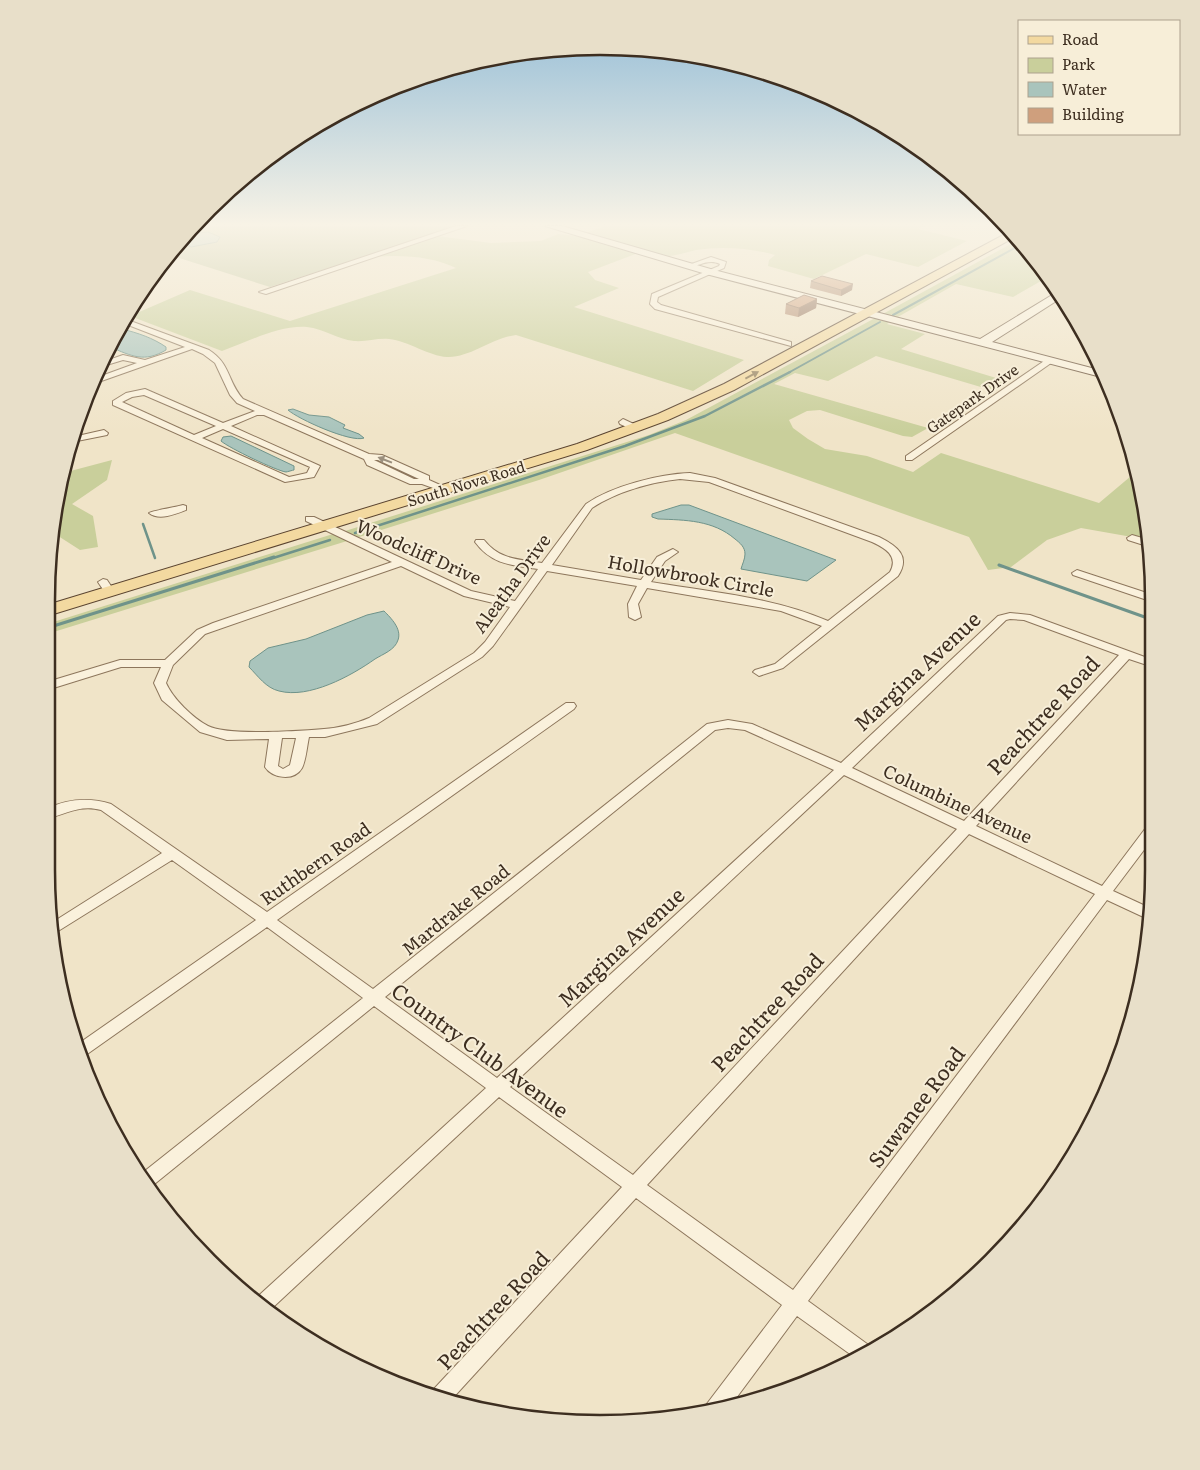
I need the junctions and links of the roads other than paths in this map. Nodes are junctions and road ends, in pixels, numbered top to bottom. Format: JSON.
{"nodes":[{"id":1,"x":658,"y":295,"type":"edge"},
{"id":2,"x":798,"y":295,"type":"edge"},
{"id":3,"x":890,"y":295,"type":"edge"},
{"id":4,"x":893,"y":295,"type":"edge"},
{"id":5,"x":1054,"y":298,"type":"edge"},
{"id":6,"x":861,"y":311,"type":"junction"},
{"id":7,"x":130,"y":323,"type":"edge"},
{"id":8,"x":982,"y":343,"type":"junction"},
{"id":9,"x":788,"y":344,"type":"junction"},
{"id":10,"x":191,"y":347,"type":"junction"},
{"id":11,"x":1050,"y":361,"type":"junction"},
{"id":12,"x":110,"y":362,"type":"edge"},
{"id":13,"x":145,"y":363,"type":"junction"},
{"id":14,"x":1095,"y":373,"type":"edge"},
{"id":15,"x":102,"y":379,"type":"edge"},
{"id":16,"x":264,"y":412,"type":"junction"},
{"id":17,"x":629,"y":425,"type":"junction"},
{"id":18,"x":227,"y":427,"type":"junction"},
{"id":19,"x":104,"y":432,"type":"dead end"},
{"id":20,"x":80,"y":438,"type":"edge"},
{"id":21,"x":197,"y":439,"type":"junction"},
{"id":22,"x":909,"y":458,"type":"dead end"},
{"id":23,"x":426,"y":482,"type":"junction"},
{"id":24,"x":444,"y":489,"type":"junction"},
{"id":25,"x":183,"y":508,"type":"dead end"},
{"id":26,"x":154,"y":513,"type":"dead end"},
{"id":27,"x":316,"y":523,"type":"junction"},
{"id":28,"x":1132,"y":538,"type":"dead end"},
{"id":29,"x":1141,"y":541,"type":"edge"},
{"id":30,"x":480,"y":542,"type":"dead end"},
{"id":31,"x":673,"y":552,"type":"dead end"},
{"id":32,"x":400,"y":563,"type":"junction"},
{"id":33,"x":544,"y":567,"type":"junction"},
{"id":34,"x":1077,"y":572,"type":"dead end"},
{"id":35,"x":644,"y":584,"type":"junction"},
{"id":36,"x":107,"y":587,"type":"junction"},
{"id":37,"x":55,"y":597,"type":"edge"},
{"id":38,"x":1145,"y":597,"type":"edge"},
{"id":39,"x":518,"y":605,"type":"junction"},
{"id":40,"x":55,"y":608,"type":"edge"},
{"id":41,"x":635,"y":617,"type":"dead end"},
{"id":42,"x":830,"y":626,"type":"junction"},
{"id":43,"x":1126,"y":654,"type":"junction"},
{"id":44,"x":1145,"y":661,"type":"edge"},
{"id":45,"x":168,"y":664,"type":"junction"},
{"id":46,"x":759,"y":672,"type":"dead end"},
{"id":47,"x":55,"y":683,"type":"edge"},
{"id":48,"x":570,"y":706,"type":"dead end"},
{"id":49,"x":748,"y":727,"type":"joint"},
{"id":50,"x":303,"y":734,"type":"junction"},
{"id":51,"x":276,"y":736,"type":"junction"},
{"id":52,"x":843,"y":768,"type":"junction"},
{"id":53,"x":55,"y":811,"type":"edge"},
{"id":54,"x":965,"y":827,"type":"junction"},
{"id":55,"x":1145,"y":839,"type":"edge"},
{"id":56,"x":172,"y":853,"type":"junction"},
{"id":57,"x":1104,"y":893,"type":"junction"},
{"id":58,"x":1143,"y":911,"type":"edge"},
{"id":59,"x":267,"y":920,"type":"junction"},
{"id":60,"x":58,"y":925,"type":"edge"},
{"id":61,"x":374,"y":998,"type":"junction"},
{"id":62,"x":85,"y":1048,"type":"edge"},
{"id":63,"x":498,"y":1087,"type":"junction"},
{"id":64,"x":150,"y":1177,"type":"edge"},
{"id":65,"x":634,"y":1186,"type":"junction"},
{"id":66,"x":267,"y":1301,"type":"edge"},
{"id":67,"x":795,"y":1303,"type":"junction"},
{"id":68,"x":859,"y":1349,"type":"edge"},
{"id":69,"x":445,"y":1392,"type":"edge"},
{"id":70,"x":721,"y":1401,"type":"edge"}],
"edges":[{"from":1,"to":9,"type":"street"},
{"from":2,"to":6,"type":"street"},
{"from":3,"to":6,"type":"main road"},
{"from":4,"to":6,"type":"main road"},
{"from":5,"to":8,"type":"street"},
{"from":6,"to":8,"type":"street"},
{"from":6,"to":9,"type":"main road","name":"South Nova Road"},
{"from":17,"to":6,"type":"main road","name":"South Nova Road","one_way":true},
{"from":7,"to":10,"type":"street"},
{"from":8,"to":11,"type":"street"},
{"from":9,"to":17,"type":"main road","name":"South Nova Road"},
{"from":10,"to":13,"type":"street"},
{"from":10,"to":16,"type":"street"},
{"from":11,"to":14,"type":"street"},
{"from":11,"to":22,"type":"street","name":"Gatepark Drive"},
{"from":12,"to":13,"type":"street"},
{"from":13,"to":15,"type":"street"},
{"from":16,"to":18,"type":"street"},
{"from":16,"to":23,"type":"street"},
{"from":17,"to":23,"type":"main road","name":"South Nova Road"},
{"from":17,"to":24,"type":"main road","name":"South Nova Road"},
{"from":18,"to":21,"type":"street"},
{"from":18,"to":21,"type":"street"},
{"from":18,"to":21,"type":"street"},
{"from":19,"to":20,"type":"street"},
{"from":23,"to":24,"type":"street"},
{"from":23,"to":27,"type":"main road","name":"South Nova Road"},
{"from":24,"to":27,"type":"main road","name":"South Nova Road"},
{"from":25,"to":26,"type":"street"},
{"from":27,"to":32,"type":"street","name":"Woodcliff Drive"},
{"from":27,"to":36,"type":"main road","name":"South Nova Road"},
{"from":28,"to":29,"type":"street"},
{"from":30,"to":33,"type":"street","name":"Hollowbrook Circle"},
{"from":31,"to":35,"type":"street"},
{"from":32,"to":39,"type":"street","name":"Woodcliff Drive"},
{"from":32,"to":45,"type":"street","name":"Aleatha Drive"},
{"from":33,"to":35,"type":"street","name":"Hollowbrook Circle"},
{"from":33,"to":39,"type":"street","name":"Aleatha Drive"},
{"from":33,"to":42,"type":"street","name":"Aleatha Drive"},
{"from":34,"to":38,"type":"street"},
{"from":35,"to":41,"type":"street"},
{"from":35,"to":42,"type":"street","name":"Hollowbrook Circle"},
{"from":36,"to":37,"type":"main road","name":"South Nova Road"},
{"from":36,"to":40,"type":"main road","name":"South Nova Road"},
{"from":39,"to":50,"type":"street","name":"Aleatha Drive"},
{"from":42,"to":46,"type":"street","name":"Aleatha Drive"},
{"from":43,"to":44,"type":"street"},
{"from":43,"to":52,"type":"street","name":"Margina Avenue"},
{"from":43,"to":54,"type":"street","name":"Peachtree Road"},
{"from":45,"to":47,"type":"street"},
{"from":45,"to":51,"type":"street","name":"Aleatha Drive"},
{"from":48,"to":59,"type":"street","name":"Ruthbern Road"},
{"from":49,"to":52,"type":"street","name":"Columbine Avenue"},
{"from":49,"to":61,"type":"street","name":"Mardrake Road"},
{"from":50,"to":51,"type":"street","name":"Aleatha Drive"},
{"from":50,"to":51,"type":"street"},
{"from":52,"to":54,"type":"street","name":"Columbine Avenue"},
{"from":52,"to":63,"type":"street","name":"Margina Avenue"},
{"from":53,"to":56,"type":"street","name":"Country Club Avenue"},
{"from":54,"to":57,"type":"street","name":"Columbine Avenue"},
{"from":54,"to":65,"type":"street","name":"Peachtree Road"},
{"from":55,"to":57,"type":"street","name":"Suwanee Road"},
{"from":56,"to":59,"type":"street","name":"Country Club Avenue"},
{"from":56,"to":60,"type":"street"},
{"from":57,"to":58,"type":"street","name":"Columbine Avenue"},
{"from":57,"to":67,"type":"street","name":"Suwanee Road"},
{"from":59,"to":61,"type":"street","name":"Country Club Avenue"},
{"from":59,"to":62,"type":"street","name":"Ruthbern Road"},
{"from":61,"to":63,"type":"street","name":"Country Club Avenue"},
{"from":61,"to":64,"type":"street","name":"Mardrake Road"},
{"from":63,"to":65,"type":"street","name":"Country Club Avenue"},
{"from":63,"to":66,"type":"street","name":"Margina Avenue"},
{"from":65,"to":67,"type":"street","name":"Country Club Avenue"},
{"from":65,"to":69,"type":"street","name":"Peachtree Road"},
{"from":67,"to":68,"type":"street","name":"Country Club Avenue"},
{"from":67,"to":70,"type":"street","name":"Suwanee Road"}]}
